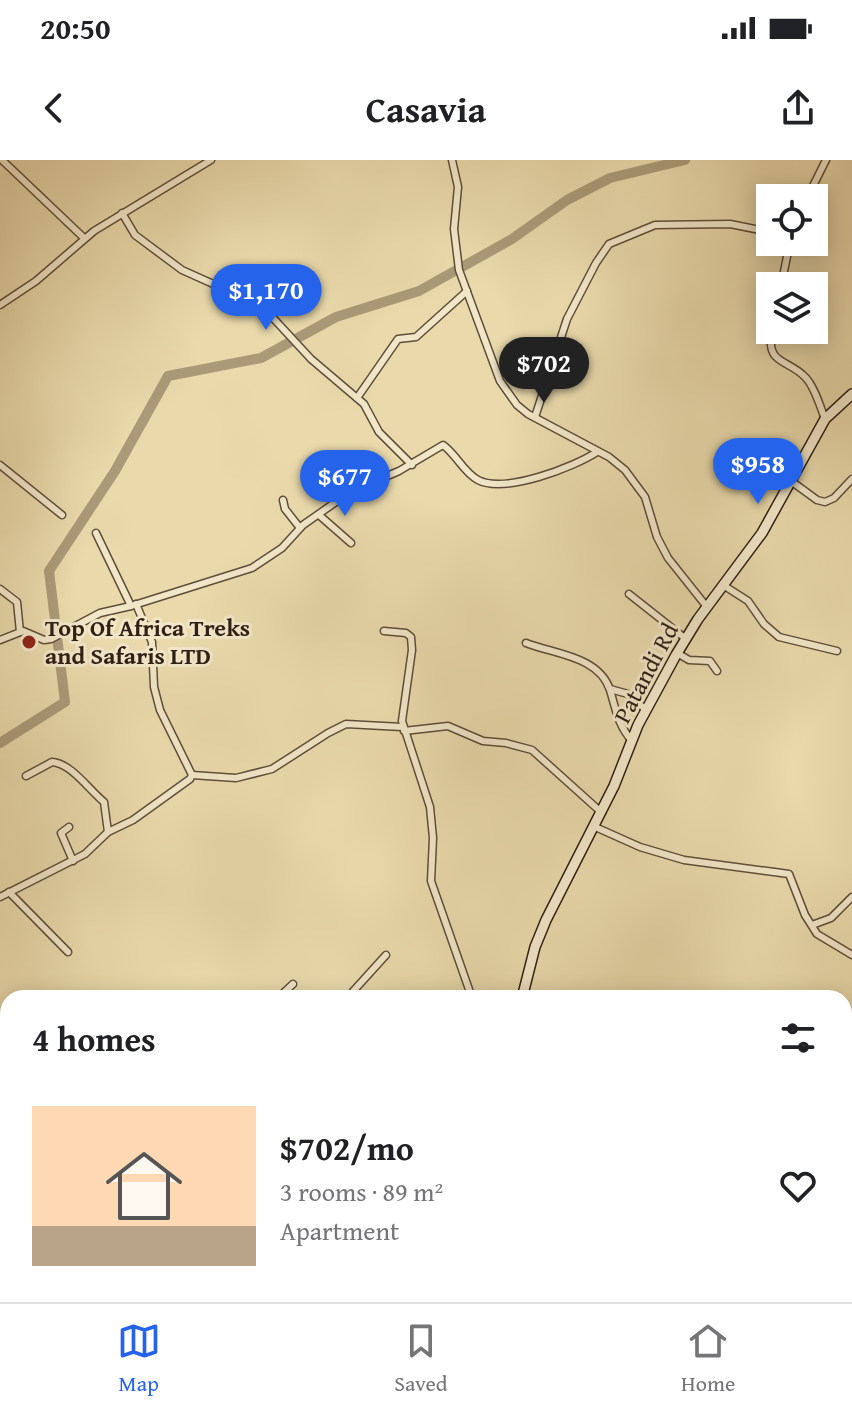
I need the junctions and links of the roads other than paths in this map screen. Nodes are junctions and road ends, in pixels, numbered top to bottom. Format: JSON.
{"nodes":[{"id":1,"x":2,"y":160,"type":"edge"},
{"id":2,"x":211,"y":160,"type":"edge"},
{"id":3,"x":452,"y":160,"type":"edge"},
{"id":4,"x":826,"y":160,"type":"edge"},
{"id":5,"x":814,"y":184,"type":"edge"},
{"id":6,"x":122,"y":213,"type":"junction"},
{"id":7,"x":756,"y":229,"type":"edge"},
{"id":8,"x":84,"y":238,"type":"junction"},
{"id":9,"x":467,"y":291,"type":"junction"},
{"id":10,"x":0,"y":305,"type":"edge"},
{"id":11,"x":771,"y":344,"type":"edge"},
{"id":12,"x":852,"y":394,"type":"edge"},
{"id":13,"x":357,"y":398,"type":"junction"},
{"id":14,"x":535,"y":417,"type":"junction"},
{"id":15,"x":825,"y":419,"type":"junction"},
{"id":16,"x":597,"y":452,"type":"junction"},
{"id":17,"x":0,"y":465,"type":"edge"},
{"id":18,"x":412,"y":465,"type":"junction"},
{"id":19,"x":852,"y":479,"type":"edge"},
{"id":20,"x":791,"y":481,"type":"junction"},
{"id":21,"x":283,"y":500,"type":"dead end"},
{"id":22,"x":62,"y":515,"type":"dead end"},
{"id":23,"x":319,"y":515,"type":"junction"},
{"id":24,"x":300,"y":528,"type":"junction"},
{"id":25,"x":96,"y":533,"type":"dead end"},
{"id":26,"x":291,"y":537,"type":"junction"},
{"id":27,"x":279,"y":542,"type":"dead end"},
{"id":28,"x":351,"y":543,"type":"dead end"},
{"id":29,"x":723,"y":585,"type":"junction"},
{"id":30,"x":0,"y":589,"type":"edge"},
{"id":31,"x":629,"y":594,"type":"dead end"},
{"id":32,"x":134,"y":605,"type":"junction"},
{"id":33,"x":707,"y":607,"type":"junction"},
{"id":34,"x":384,"y":631,"type":"dead end"},
{"id":35,"x":20,"y":632,"type":"junction"},
{"id":36,"x":686,"y":639,"type":"junction"},
{"id":37,"x":0,"y":640,"type":"edge"},
{"id":38,"x":526,"y":643,"type":"dead end"},
{"id":39,"x":837,"y":651,"type":"dead end"},
{"id":40,"x":677,"y":653,"type":"junction"},
{"id":41,"x":717,"y":671,"type":"dead end"},
{"id":42,"x":610,"y":689,"type":"junction"},
{"id":43,"x":646,"y":710,"type":"junction"},
{"id":44,"x":403,"y":729,"type":"junction"},
{"id":45,"x":632,"y":741,"type":"junction"},
{"id":46,"x":192,"y":775,"type":"junction"},
{"id":47,"x":26,"y":776,"type":"dead end"},
{"id":48,"x":601,"y":812,"type":"junction"},
{"id":49,"x":593,"y":826,"type":"junction"},
{"id":50,"x":69,"y":827,"type":"dead end"},
{"id":51,"x":108,"y":832,"type":"junction"},
{"id":52,"x":73,"y":861,"type":"junction"},
{"id":53,"x":9,"y":892,"type":"junction"},
{"id":54,"x":0,"y":897,"type":"edge"},
{"id":55,"x":852,"y":897,"type":"edge"},
{"id":56,"x":812,"y":925,"type":"junction"},
{"id":57,"x":68,"y":952,"type":"dead end"},
{"id":58,"x":386,"y":955,"type":"dead end"},
{"id":59,"x":852,"y":955,"type":"edge"},
{"id":60,"x":293,"y":984,"type":"dead end"},
{"id":61,"x":287,"y":990,"type":"edge"},
{"id":62,"x":354,"y":990,"type":"edge"},
{"id":63,"x":469,"y":990,"type":"edge"},
{"id":64,"x":524,"y":990,"type":"edge"},
{"id":65,"x":572,"y":1302,"type":"edge"},
{"id":66,"x":589,"y":1302,"type":"edge"}],
"edges":[{"from":1,"to":8,"type":"street"},
{"from":2,"to":6,"type":"street"},
{"from":3,"to":9,"type":"street"},
{"from":4,"to":5,"type":"street"},
{"from":6,"to":8,"type":"street"},
{"from":6,"to":13,"type":"street"},
{"from":7,"to":14,"type":"street"},
{"from":8,"to":10,"type":"street"},
{"from":9,"to":13,"type":"street"},
{"from":9,"to":14,"type":"street"},
{"from":11,"to":15,"type":"street"},
{"from":12,"to":15,"type":"street","name":"Patandi Rd"},
{"from":13,"to":18,"type":"street"},
{"from":14,"to":16,"type":"street"},
{"from":15,"to":20,"type":"street","name":"Patandi Rd"},
{"from":16,"to":18,"type":"street"},
{"from":16,"to":33,"type":"street"},
{"from":17,"to":22,"type":"street"},
{"from":18,"to":23,"type":"street"},
{"from":19,"to":20,"type":"street"},
{"from":20,"to":29,"type":"street","name":"Patandi Rd"},
{"from":21,"to":24,"type":"street"},
{"from":23,"to":24,"type":"street"},
{"from":23,"to":28,"type":"street"},
{"from":24,"to":26,"type":"street"},
{"from":25,"to":32,"type":"street"},
{"from":26,"to":27,"type":"street"},
{"from":26,"to":32,"type":"street"},
{"from":29,"to":33,"type":"street","name":"Patandi Rd"},
{"from":29,"to":39,"type":"street"},
{"from":30,"to":35,"type":"street"},
{"from":31,"to":36,"type":"street"},
{"from":32,"to":35,"type":"street"},
{"from":32,"to":46,"type":"street"},
{"from":33,"to":36,"type":"street","name":"Patandi Rd"},
{"from":34,"to":44,"type":"street"},
{"from":35,"to":37,"type":"street"},
{"from":36,"to":40,"type":"street","name":"Patandi Rd"},
{"from":38,"to":42,"type":"street"},
{"from":40,"to":41,"type":"street"},
{"from":40,"to":43,"type":"street","name":"Patandi Rd"},
{"from":42,"to":43,"type":"street"},
{"from":42,"to":45,"type":"street"},
{"from":43,"to":45,"type":"street","name":"Patandi Rd"},
{"from":44,"to":46,"type":"street"},
{"from":44,"to":48,"type":"street"},
{"from":44,"to":63,"type":"street"},
{"from":45,"to":48,"type":"street","name":"Patandi Rd"},
{"from":46,"to":51,"type":"street"},
{"from":47,"to":51,"type":"street"},
{"from":48,"to":49,"type":"street","name":"Patandi Rd"},
{"from":49,"to":56,"type":"street"},
{"from":49,"to":64,"type":"street","name":"Patandi Rd"},
{"from":50,"to":52,"type":"street"},
{"from":51,"to":52,"type":"street"},
{"from":52,"to":53,"type":"street"},
{"from":53,"to":54,"type":"street"},
{"from":53,"to":57,"type":"street"},
{"from":55,"to":56,"type":"street"},
{"from":56,"to":59,"type":"street"},
{"from":58,"to":62,"type":"street"},
{"from":60,"to":61,"type":"street"},
{"from":65,"to":66,"type":"street"}]}
